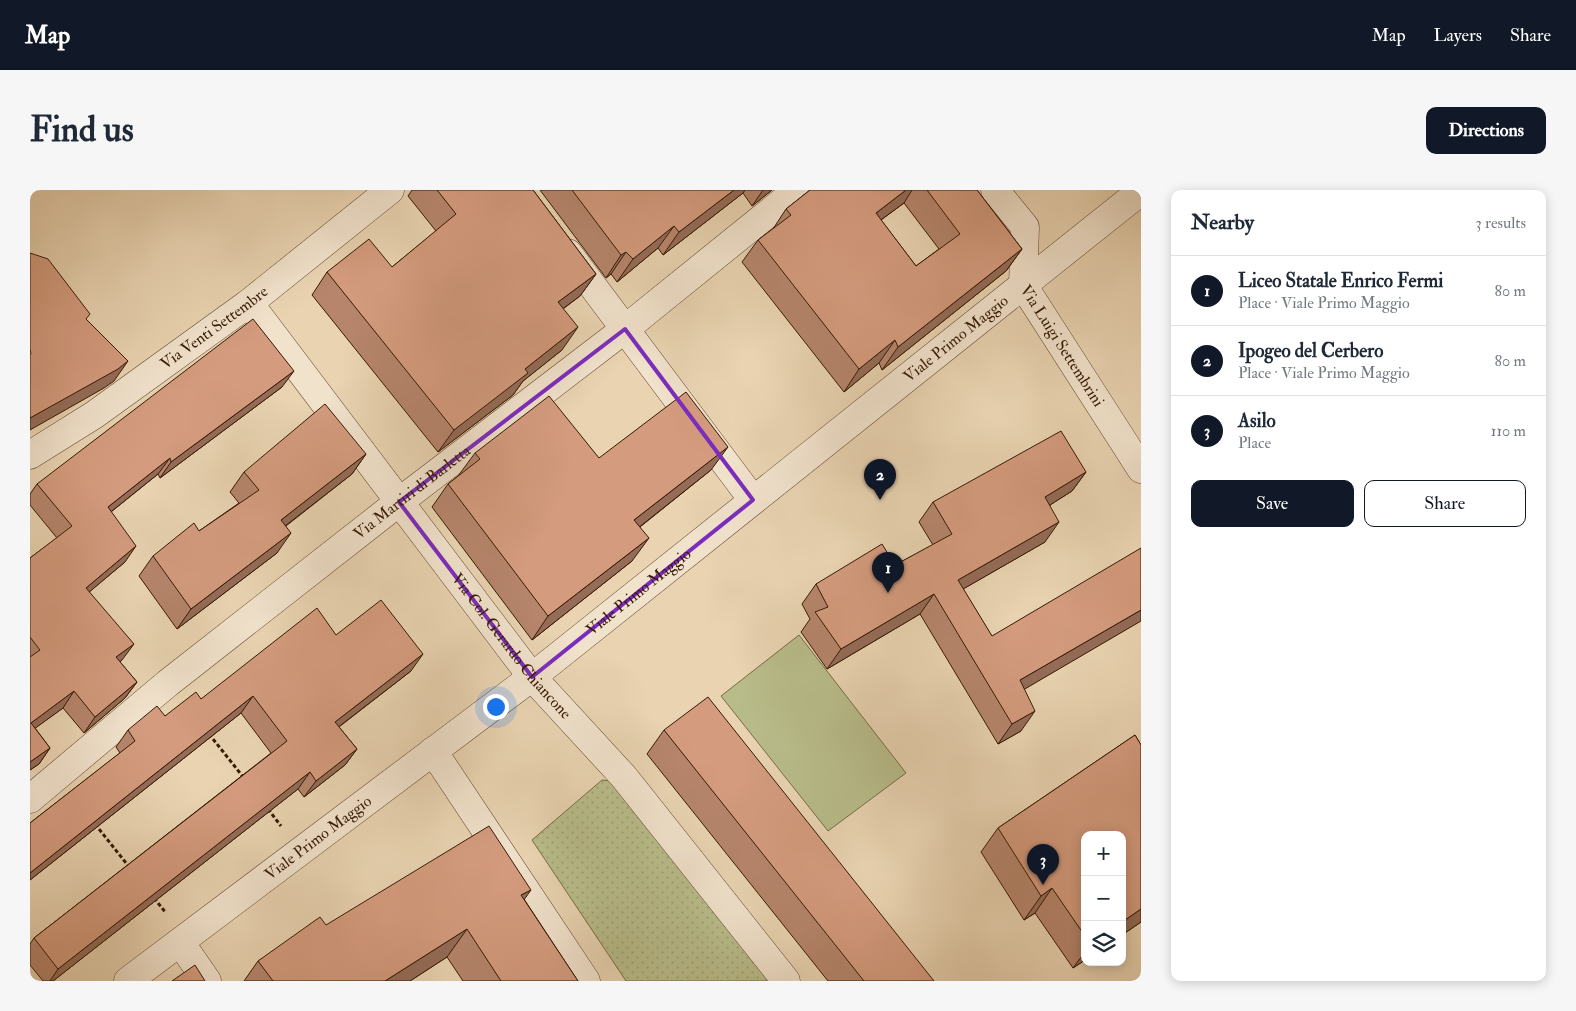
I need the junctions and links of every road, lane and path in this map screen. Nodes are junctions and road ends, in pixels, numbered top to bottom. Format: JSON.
{"nodes":[{"id":1,"x":390,"y":190,"type":"edge"},
{"id":2,"x":797,"y":190,"type":"edge"},
{"id":3,"x":995,"y":190,"type":"edge"},
{"id":4,"x":1141,"y":191,"type":"edge"},
{"id":5,"x":555,"y":236,"type":"edge"},
{"id":6,"x":1023,"y":285,"type":"junction"},
{"id":7,"x":249,"y":303,"type":"junction"},
{"id":8,"x":625,"y":329,"type":"junction"},
{"id":9,"x":30,"y":455,"type":"edge"},
{"id":10,"x":1141,"y":469,"type":"edge"},
{"id":11,"x":753,"y":500,"type":"junction"},
{"id":12,"x":399,"y":502,"type":"junction"},
{"id":13,"x":532,"y":677,"type":"junction"},
{"id":14,"x":205,"y":729,"type":"edge"},
{"id":15,"x":433,"y":751,"type":"junction"},
{"id":16,"x":245,"y":779,"type":"edge"},
{"id":17,"x":30,"y":799,"type":"edge"},
{"id":18,"x":267,"y":808,"type":"edge"},
{"id":19,"x":95,"y":823,"type":"edge"},
{"id":20,"x":301,"y":852,"type":"junction"},
{"id":21,"x":131,"y":869,"type":"edge"},
{"id":22,"x":149,"y":892,"type":"edge"},
{"id":23,"x":183,"y":940,"type":"junction"},
{"id":24,"x":128,"y":981,"type":"edge"},
{"id":25,"x":207,"y":981,"type":"edge"},
{"id":26,"x":586,"y":981,"type":"edge"},
{"id":27,"x":786,"y":981,"type":"edge"}],
"edges":[{"from":1,"to":7,"type":"street","name":"Via Venti Settembre"},
{"from":2,"to":8,"type":"street","name":"Via Martiri di Barletta"},
{"from":3,"to":6,"type":"street","name":"Via Luigi Settembrini"},
{"from":4,"to":6,"type":"street","name":"Viale Primo Maggio"},
{"from":5,"to":8,"type":"street"},
{"from":6,"to":10,"type":"street","name":"Via Luigi Settembrini"},
{"from":6,"to":11,"type":"street","name":"Viale Primo Maggio"},
{"from":7,"to":9,"type":"street","name":"Via Venti Settembre"},
{"from":7,"to":12,"type":"street","name":"Via Col. Gerardo Chiancone"},
{"from":8,"to":11,"type":"street"},
{"from":8,"to":12,"type":"street","name":"Via Martiri di Barletta"},
{"from":11,"to":13,"type":"street","name":"Viale Primo Maggio"},
{"from":12,"to":13,"type":"street","name":"Via Col. Gerardo Chiancone"},
{"from":12,"to":17,"type":"street","name":"Via Martiri di Barletta"},
{"from":13,"to":15,"type":"street","name":"Viale Primo Maggio"},
{"from":13,"to":27,"type":"street","name":"Via Col. Gerardo Chiancone"},
{"from":14,"to":16,"type":"path"},
{"from":15,"to":20,"type":"street","name":"Viale Primo Maggio"},
{"from":15,"to":26,"type":"street"},
{"from":18,"to":20,"type":"path"},
{"from":19,"to":21,"type":"path"},
{"from":20,"to":23,"type":"street","name":"Viale Primo Maggio"},
{"from":22,"to":23,"type":"path"},
{"from":23,"to":24,"type":"street","name":"Viale Primo Maggio"},
{"from":23,"to":25,"type":"street"}]}
